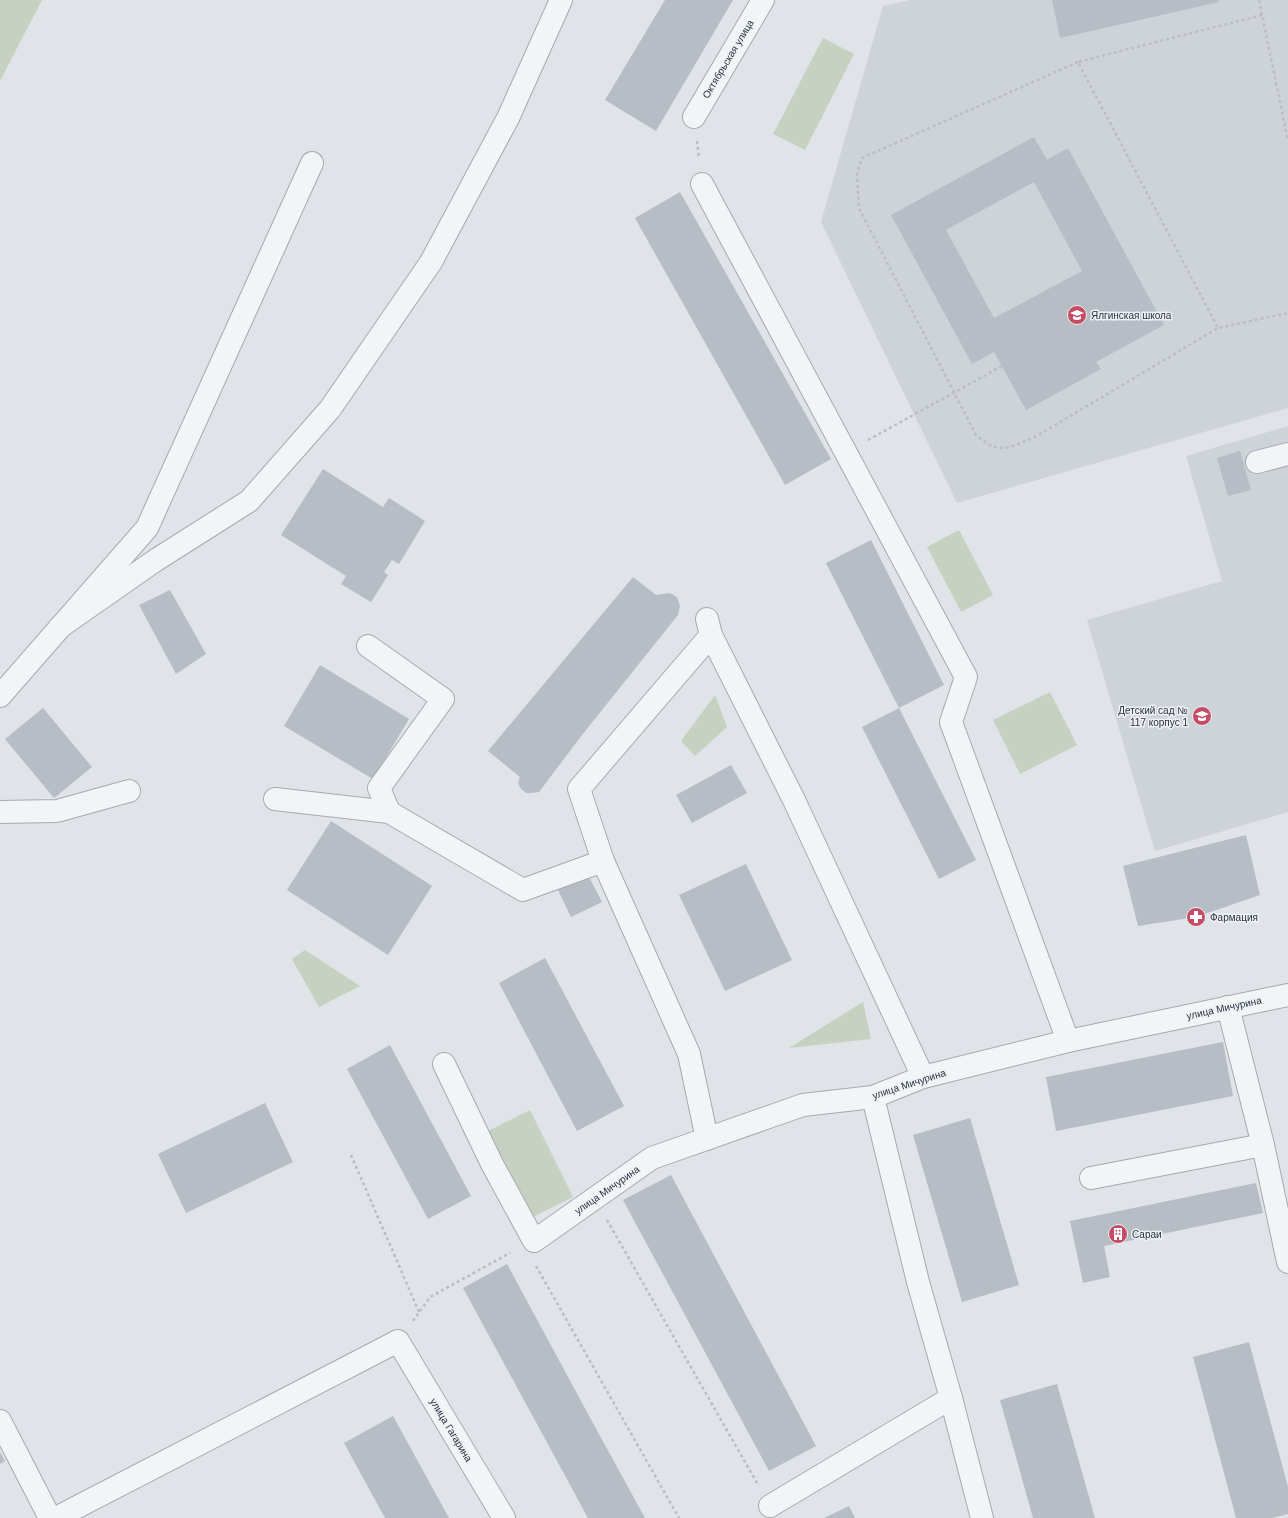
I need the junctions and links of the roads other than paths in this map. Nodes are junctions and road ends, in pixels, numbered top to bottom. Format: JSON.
{"nodes":[{"id":1,"x":561,"y":0,"type":"edge"},
{"id":2,"x":763,"y":0,"type":"edge"},
{"id":3,"x":694,"y":117,"type":"road end"},
{"id":4,"x":312,"y":163,"type":"dead end"},
{"id":5,"x":702,"y":184,"type":"road end"},
{"id":6,"x":1288,"y":454,"type":"edge"},
{"id":7,"x":1257,"y":462,"type":"dead end"},
{"id":8,"x":60,"y":627,"type":"junction"},
{"id":9,"x":368,"y":646,"type":"dead end"},
{"id":10,"x":0,"y":696,"type":"edge"},
{"id":11,"x":129,"y":792,"type":"dead end"},
{"id":12,"x":275,"y":799,"type":"dead end"},
{"id":13,"x":0,"y":812,"type":"edge"},
{"id":14,"x":389,"y":812,"type":"junction"},
{"id":15,"x":603,"y":861,"type":"junction"},
{"id":16,"x":1288,"y":995,"type":"edge"},
{"id":17,"x":1228,"y":1007,"type":"junction"},
{"id":18,"x":1068,"y":1041,"type":"junction"},
{"id":19,"x":444,"y":1064,"type":"dead end"},
{"id":20,"x":923,"y":1077,"type":"junction"},
{"id":21,"x":873,"y":1097,"type":"junction"},
{"id":22,"x":707,"y":1139,"type":"junction"},
{"id":23,"x":1263,"y":1145,"type":"junction"},
{"id":24,"x":1091,"y":1178,"type":"dead end"},
{"id":25,"x":1288,"y":1262,"type":"edge"},
{"id":26,"x":951,"y":1398,"type":"junction"},
{"id":27,"x":0,"y":1421,"type":"edge"},
{"id":28,"x":770,"y":1506,"type":"road end"},
{"id":29,"x":50,"y":1518,"type":"edge"},
{"id":30,"x":56,"y":1518,"type":"edge"},
{"id":31,"x":504,"y":1518,"type":"edge"},
{"id":32,"x":982,"y":1518,"type":"edge"}],
"edges":[{"from":1,"to":8,"type":"street"},
{"from":2,"to":3,"type":"street","name":"Октябрьская улица"},
{"from":4,"to":8,"type":"street"},
{"from":5,"to":18,"type":"street"},
{"from":6,"to":7,"type":"street"},
{"from":8,"to":10,"type":"street"},
{"from":9,"to":14,"type":"street"},
{"from":11,"to":13,"type":"street"},
{"from":12,"to":14,"type":"street"},
{"from":14,"to":15,"type":"street"},
{"from":15,"to":20,"type":"street"},
{"from":15,"to":22,"type":"street"},
{"from":16,"to":17,"type":"street","name":"улица Мичурина"},
{"from":17,"to":18,"type":"street","name":"улица Мичурина"},
{"from":17,"to":23,"type":"street"},
{"from":18,"to":20,"type":"street","name":"улица Мичурина"},
{"from":19,"to":22,"type":"street","name":"улица Мичурина"},
{"from":20,"to":21,"type":"street","name":"улица Мичурина"},
{"from":21,"to":22,"type":"street","name":"улица Мичурина"},
{"from":21,"to":26,"type":"street"},
{"from":23,"to":24,"type":"street"},
{"from":23,"to":25,"type":"street"},
{"from":26,"to":28,"type":"street"},
{"from":26,"to":32,"type":"street"},
{"from":27,"to":29,"type":"street"},
{"from":30,"to":31,"type":"street","name":"улица Гагарина"}]}
